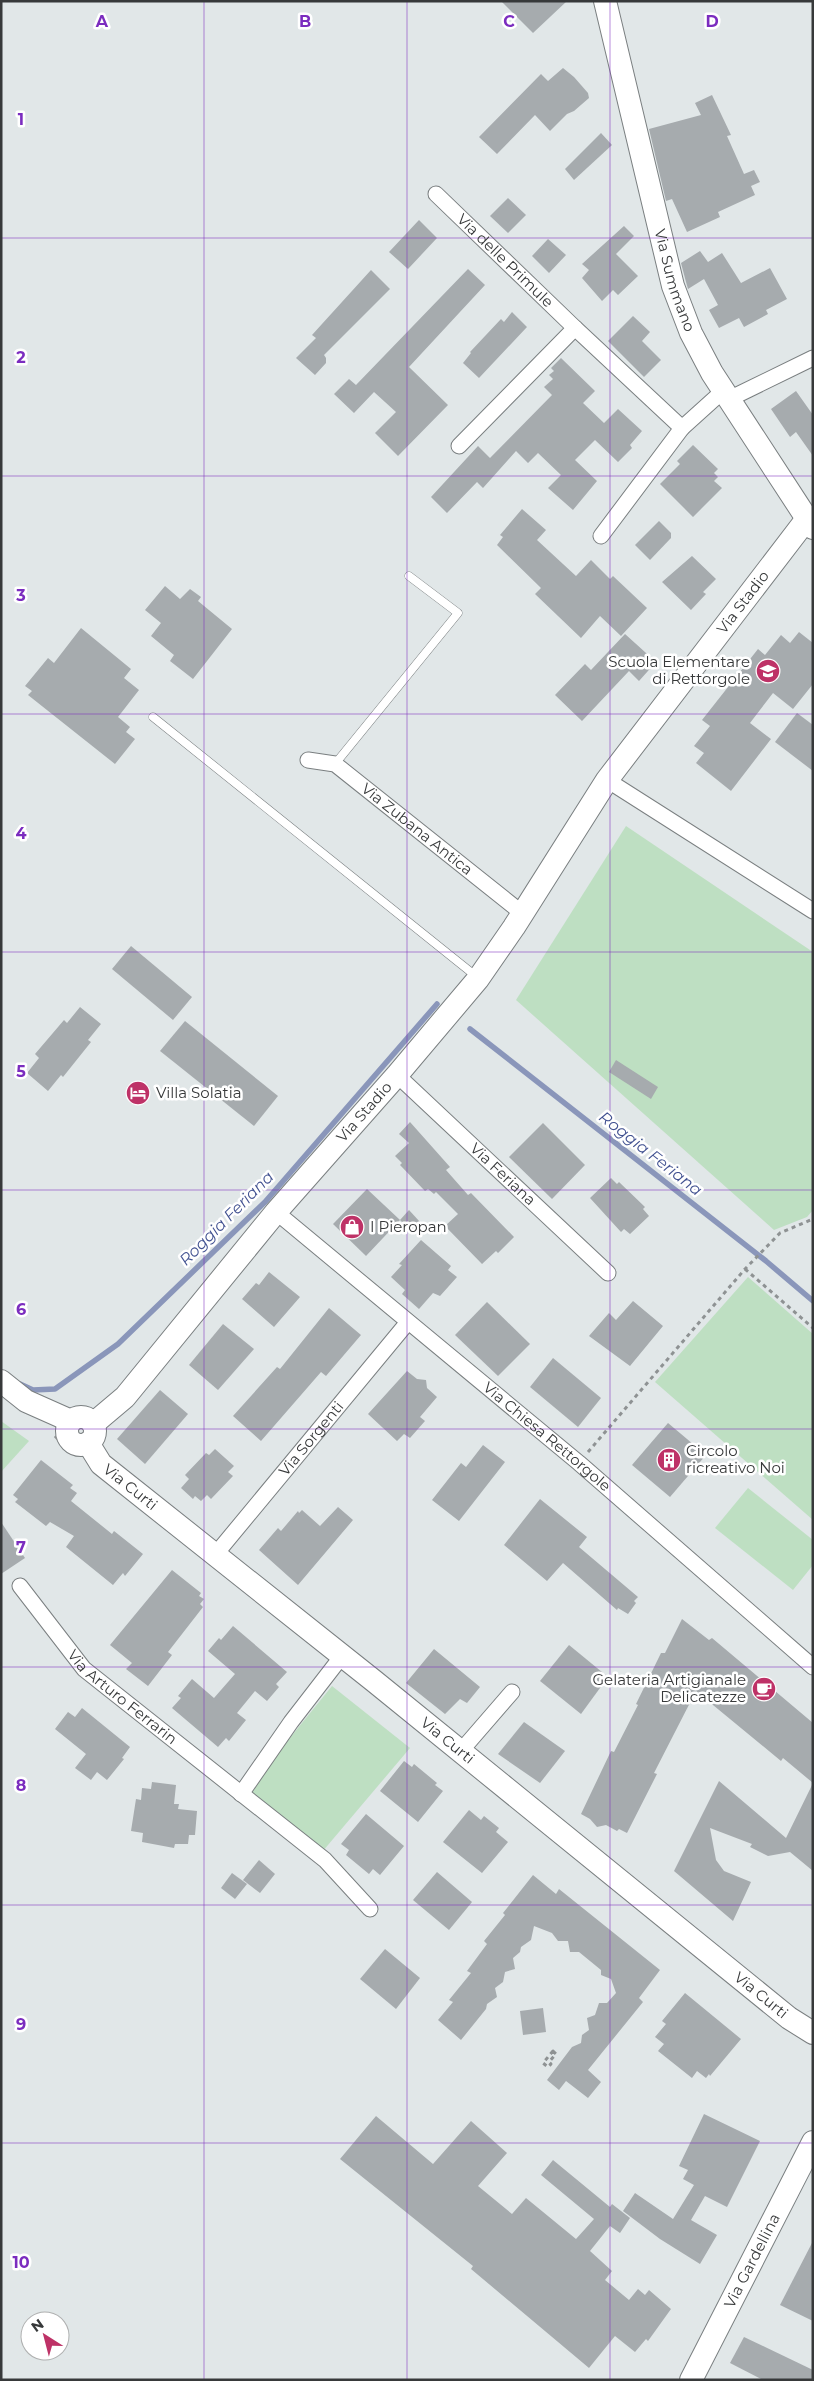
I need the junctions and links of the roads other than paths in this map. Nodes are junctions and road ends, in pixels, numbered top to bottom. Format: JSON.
{"nodes":[{"id":1,"x":605,"y":1,"type":"edge"},
{"id":2,"x":436,"y":194,"type":"dead end"},
{"id":3,"x":575,"y":328,"type":"junction"},
{"id":4,"x":813,"y":358,"type":"edge"},
{"id":5,"x":726,"y":395,"type":"junction"},
{"id":6,"x":682,"y":428,"type":"junction"},
{"id":7,"x":459,"y":446,"type":"dead end"},
{"id":8,"x":809,"y":524,"type":"edge"},
{"id":9,"x":601,"y":536,"type":"dead end"},
{"id":10,"x":409,"y":576,"type":"dead end"},
{"id":11,"x":153,"y":717,"type":"dead end"},
{"id":12,"x":308,"y":760,"type":"dead end"},
{"id":13,"x":336,"y":764,"type":"junction"},
{"id":14,"x":607,"y":780,"type":"junction"},
{"id":15,"x":813,"y":911,"type":"edge"},
{"id":16,"x":522,"y":913,"type":"junction"},
{"id":17,"x":478,"y":979,"type":"junction"},
{"id":18,"x":397,"y":1075,"type":"junction"},
{"id":19,"x":276,"y":1212,"type":"junction"},
{"id":20,"x":608,"y":1273,"type":"dead end"},
{"id":21,"x":408,"y":1322,"type":"junction"},
{"id":22,"x":1,"y":1381,"type":"edge"},
{"id":23,"x":91,"y":1433,"type":"junction"},
{"id":24,"x":215,"y":1555,"type":"junction"},
{"id":25,"x":20,"y":1586,"type":"dead end"},
{"id":26,"x":342,"y":1656,"type":"junction"},
{"id":27,"x":813,"y":1667,"type":"edge"},
{"id":28,"x":512,"y":1692,"type":"dead end"},
{"id":29,"x":460,"y":1752,"type":"junction"},
{"id":30,"x":241,"y":1794,"type":"junction"},
{"id":31,"x":370,"y":1909,"type":"dead end"},
{"id":32,"x":813,"y":2033,"type":"edge"},
{"id":33,"x":813,"y":2142,"type":"edge"},
{"id":34,"x":692,"y":2380,"type":"edge"}],
"edges":[{"from":1,"to":5,"type":"street","name":"Via Summano"},
{"from":2,"to":3,"type":"street","name":"Via delle Primule"},
{"from":3,"to":6,"type":"street","name":"Via delle Primule"},
{"from":3,"to":7,"type":"street"},
{"from":4,"to":5,"type":"street"},
{"from":5,"to":6,"type":"street"},
{"from":5,"to":8,"type":"street","name":"Via Summano"},
{"from":6,"to":9,"type":"street"},
{"from":8,"to":14,"type":"street","name":"Via Stadio"},
{"from":10,"to":13,"type":"lane"},
{"from":11,"to":17,"type":"lane"},
{"from":12,"to":13,"type":"street"},
{"from":13,"to":16,"type":"street","name":"Via Zubana Antica"},
{"from":14,"to":15,"type":"street"},
{"from":14,"to":16,"type":"street","name":"Via Stadio"},
{"from":16,"to":17,"type":"street","name":"Via Stadio"},
{"from":17,"to":18,"type":"street","name":"Via Stadio"},
{"from":18,"to":19,"type":"street","name":"Via Stadio"},
{"from":18,"to":20,"type":"street","name":"Via Feriana"},
{"from":19,"to":21,"type":"street","name":"Via Chiesa Rettorgole"},
{"from":19,"to":23,"type":"street","name":"Via Stadio"},
{"from":21,"to":24,"type":"street","name":"Via Sorgenti"},
{"from":21,"to":27,"type":"street","name":"Via Chiesa Rettorgole"},
{"from":22,"to":23,"type":"street"},
{"from":23,"to":24,"type":"street","name":"Via Curti"},
{"from":24,"to":26,"type":"street","name":"Via Curti"},
{"from":25,"to":30,"type":"street","name":"Via Arturo Ferrarin"},
{"from":26,"to":29,"type":"street","name":"Via Curti"},
{"from":26,"to":30,"type":"street"},
{"from":28,"to":29,"type":"street"},
{"from":29,"to":32,"type":"street","name":"Via Curti"},
{"from":30,"to":31,"type":"street","name":"Via Arturo Ferrarin"},
{"from":33,"to":34,"type":"street","name":"Via Gardellina"}]}
